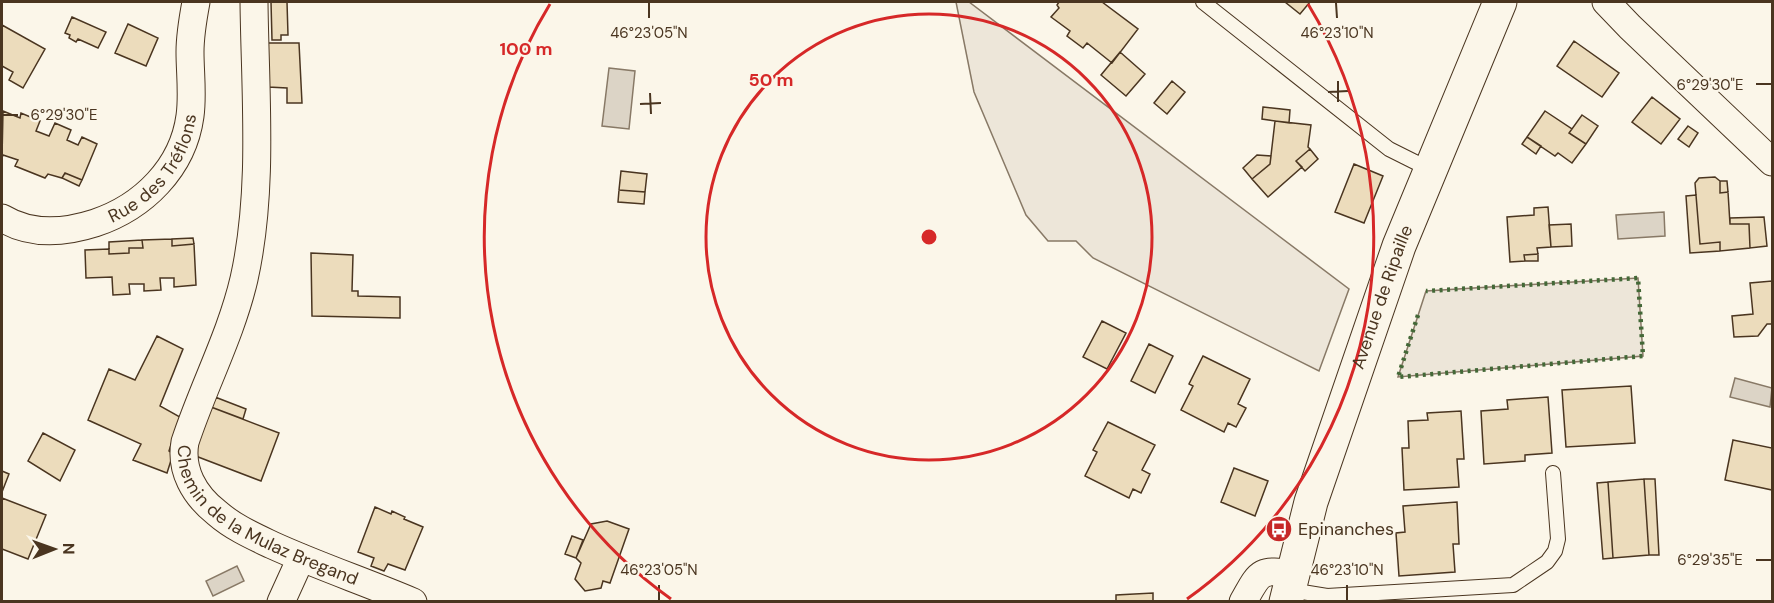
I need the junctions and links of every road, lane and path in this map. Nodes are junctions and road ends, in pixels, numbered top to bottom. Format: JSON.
{"nodes":[{"id":1,"x":196,"y":2,"type":"edge"},
{"id":2,"x":254,"y":2,"type":"edge"},
{"id":3,"x":1203,"y":2,"type":"edge"},
{"id":4,"x":1500,"y":2,"type":"edge"},
{"id":5,"x":1606,"y":2,"type":"edge"},
{"id":6,"x":1773,"y":162,"type":"edge"},
{"id":7,"x":1429,"y":169,"type":"junction"},
{"id":8,"x":2,"y":218,"type":"edge"},
{"id":9,"x":1553,"y":473,"type":"dead end"},
{"id":10,"x":301,"y":558,"type":"junction"},
{"id":11,"x":1289,"y":589,"type":"edge"},
{"id":12,"x":281,"y":602,"type":"edge"},
{"id":13,"x":413,"y":602,"type":"edge"},
{"id":14,"x":1243,"y":602,"type":"edge"}],
"edges":[{"from":1,"to":8,"type":"street","name":"Rue des Tréflons"},
{"from":2,"to":10,"type":"street","name":"Chemin de la Mulaz Bregand"},
{"from":3,"to":7,"type":"lane"},
{"from":4,"to":7,"type":"street","name":"Avenue de Ripaille"},
{"from":5,"to":6,"type":"street"},
{"from":7,"to":11,"type":"street","name":"Avenue de Ripaille"},
{"from":9,"to":11,"type":"lane"},
{"from":10,"to":12,"type":"street"},
{"from":10,"to":13,"type":"street","name":"Chemin de la Mulaz Bregand"},
{"from":11,"to":14,"type":"street"}]}
